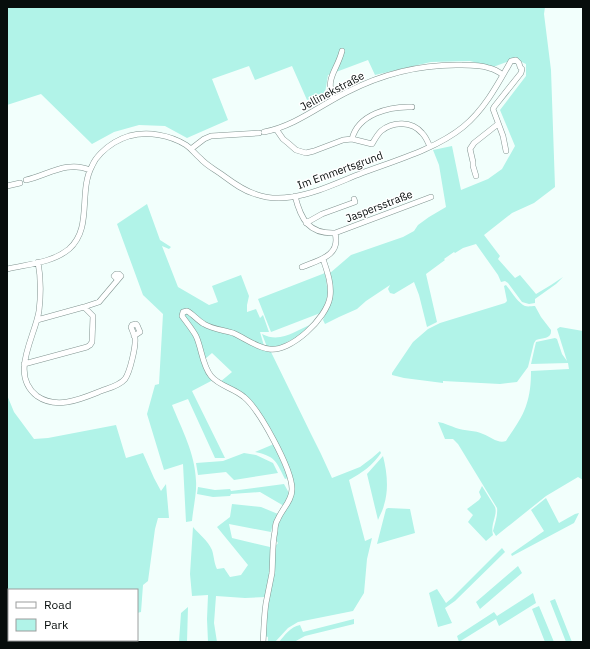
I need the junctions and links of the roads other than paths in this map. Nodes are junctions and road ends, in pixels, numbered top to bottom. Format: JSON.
{"nodes":[{"id":1,"x":342,"y":51,"type":"dead end"},
{"id":2,"x":503,"y":75,"type":"junction"},
{"id":3,"x":333,"y":99,"type":"junction"},
{"id":4,"x":412,"y":107,"type":"dead end"},
{"id":5,"x":498,"y":124,"type":"junction"},
{"id":6,"x":276,"y":129,"type":"junction"},
{"id":7,"x":352,"y":139,"type":"junction"},
{"id":8,"x":432,"y":146,"type":"junction"},
{"id":9,"x":191,"y":148,"type":"junction"},
{"id":10,"x":506,"y":151,"type":"dead end"},
{"id":11,"x":91,"y":168,"type":"junction"},
{"id":12,"x":476,"y":176,"type":"dead end"},
{"id":13,"x":26,"y":180,"type":"dead end"},
{"id":14,"x":20,"y":183,"type":"dead end"},
{"id":15,"x":7,"y":186,"type":"edge"},
{"id":16,"x":295,"y":196,"type":"junction"},
{"id":17,"x":431,"y":197,"type":"dead end"},
{"id":18,"x":354,"y":199,"type":"dead end"},
{"id":19,"x":306,"y":223,"type":"junction"},
{"id":20,"x":335,"y":233,"type":"junction"},
{"id":21,"x":323,"y":259,"type":"junction"},
{"id":22,"x":38,"y":262,"type":"junction"},
{"id":23,"x":302,"y":267,"type":"dead end"},
{"id":24,"x":7,"y":268,"type":"edge"},
{"id":25,"x":118,"y":280,"type":"dead end"},
{"id":26,"x":84,"y":306,"type":"junction"},
{"id":27,"x":37,"y":320,"type":"junction"},
{"id":28,"x":134,"y":336,"type":"dead end"},
{"id":29,"x":24,"y":364,"type":"junction"},
{"id":30,"x":263,"y":642,"type":"edge"}],
"edges":[{"from":1,"to":3,"type":"street"},
{"from":2,"to":3,"type":"street","name":"Jellinekstraße"},
{"from":2,"to":5,"type":"street","name":"Im Emmertsgrund"},
{"from":2,"to":8,"type":"street","name":"Im Emmertsgrund"},
{"from":3,"to":6,"type":"street","name":"Jellinekstraße"},
{"from":4,"to":7,"type":"street"},
{"from":5,"to":10,"type":"street","name":"Im Emmertsgrund"},
{"from":5,"to":12,"type":"street"},
{"from":6,"to":7,"type":"street"},
{"from":6,"to":9,"type":"street","name":"Jellinekstraße"},
{"from":7,"to":8,"type":"street"},
{"from":8,"to":16,"type":"street","name":"Im Emmertsgrund"},
{"from":9,"to":11,"type":"street","name":"Im Emmertsgrund"},
{"from":9,"to":16,"type":"street","name":"Im Emmertsgrund"},
{"from":11,"to":13,"type":"street"},
{"from":11,"to":22,"type":"street","name":"Im Emmertsgrund"},
{"from":14,"to":15,"type":"street"},
{"from":16,"to":19,"type":"street"},
{"from":17,"to":20,"type":"street","name":"Jaspersstraße"},
{"from":18,"to":19,"type":"street","name":"Jaspersstraße"},
{"from":19,"to":20,"type":"street","name":"Jaspersstraße"},
{"from":20,"to":21,"type":"street","name":"Jaspersstraße"},
{"from":21,"to":23,"type":"street","name":"Jaspersstraße"},
{"from":21,"to":30,"type":"street"},
{"from":22,"to":24,"type":"street","name":"Im Emmertsgrund"},
{"from":22,"to":27,"type":"street"},
{"from":25,"to":26,"type":"street"},
{"from":26,"to":27,"type":"street"},
{"from":26,"to":29,"type":"street"},
{"from":27,"to":29,"type":"street"},
{"from":28,"to":29,"type":"street"}]}
